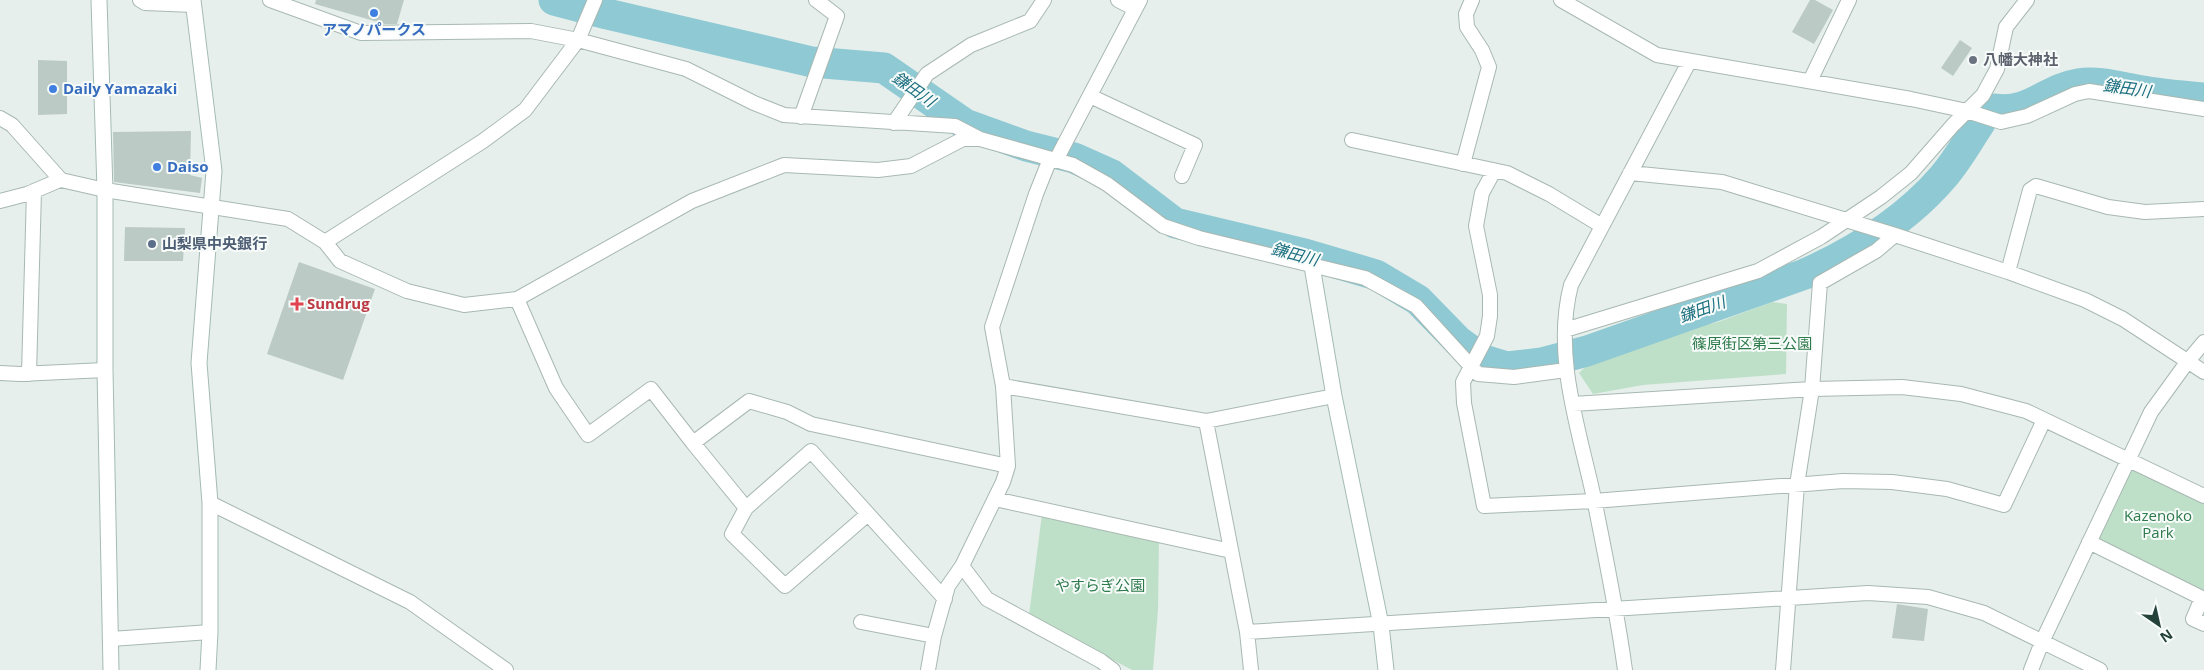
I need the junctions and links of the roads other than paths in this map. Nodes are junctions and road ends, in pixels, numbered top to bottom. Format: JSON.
{"nodes":[{"id":1,"x":99,"y":0,"type":"edge"},
{"id":2,"x":140,"y":0,"type":"edge"},
{"id":3,"x":270,"y":0,"type":"edge"},
{"id":4,"x":595,"y":0,"type":"edge"},
{"id":5,"x":816,"y":0,"type":"edge"},
{"id":6,"x":1044,"y":0,"type":"edge"},
{"id":7,"x":1118,"y":0,"type":"edge"},
{"id":8,"x":1472,"y":0,"type":"edge"},
{"id":9,"x":1561,"y":0,"type":"edge"},
{"id":10,"x":1849,"y":0,"type":"edge"},
{"id":11,"x":2027,"y":0,"type":"edge"},
{"id":12,"x":193,"y":2,"type":"edge"},
{"id":13,"x":1137,"y":5,"type":"edge"},
{"id":14,"x":578,"y":40,"type":"junction"},
{"id":15,"x":1689,"y":62,"type":"junction"},
{"id":16,"x":1810,"y":81,"type":"junction"},
{"id":17,"x":1090,"y":96,"type":"junction"},
{"id":18,"x":2204,"y":109,"type":"edge"},
{"id":19,"x":1968,"y":111,"type":"junction"},
{"id":20,"x":802,"y":116,"type":"junction"},
{"id":21,"x":0,"y":118,"type":"edge"},
{"id":22,"x":894,"y":123,"type":"junction"},
{"id":23,"x":980,"y":139,"type":"junction"},
{"id":24,"x":1352,"y":140,"type":"dead end"},
{"id":25,"x":1053,"y":160,"type":"junction"},
{"id":26,"x":1463,"y":164,"type":"junction"},
{"id":27,"x":1494,"y":170,"type":"junction"},
{"id":28,"x":1630,"y":173,"type":"junction"},
{"id":29,"x":1182,"y":176,"type":"dead end"},
{"id":30,"x":60,"y":180,"type":"junction"},
{"id":31,"x":104,"y":190,"type":"junction"},
{"id":32,"x":34,"y":191,"type":"junction"},
{"id":33,"x":0,"y":202,"type":"edge"},
{"id":34,"x":213,"y":206,"type":"junction"},
{"id":35,"x":2204,"y":208,"type":"edge"},
{"id":36,"x":1847,"y":220,"type":"junction"},
{"id":37,"x":1602,"y":226,"type":"junction"},
{"id":38,"x":1896,"y":235,"type":"junction"},
{"id":39,"x":325,"y":242,"type":"junction"},
{"id":40,"x":1312,"y":266,"type":"junction"},
{"id":41,"x":2008,"y":272,"type":"junction"},
{"id":42,"x":517,"y":300,"type":"junction"},
{"id":43,"x":1565,"y":330,"type":"junction"},
{"id":44,"x":2204,"y":342,"type":"edge"},
{"id":45,"x":2188,"y":361,"type":"junction"},
{"id":46,"x":1472,"y":366,"type":"junction"},
{"id":47,"x":105,"y":370,"type":"junction"},
{"id":48,"x":1566,"y":370,"type":"junction"},
{"id":49,"x":2204,"y":372,"type":"edge"},
{"id":50,"x":0,"y":373,"type":"edge"},
{"id":51,"x":29,"y":374,"type":"junction"},
{"id":52,"x":1004,"y":386,"type":"junction"},
{"id":53,"x":1812,"y":389,"type":"junction"},
{"id":54,"x":1334,"y":396,"type":"junction"},
{"id":55,"x":1573,"y":404,"type":"junction"},
{"id":56,"x":2044,"y":420,"type":"junction"},
{"id":57,"x":1206,"y":421,"type":"junction"},
{"id":58,"x":693,"y":442,"type":"junction"},
{"id":59,"x":2129,"y":459,"type":"junction"},
{"id":60,"x":1008,"y":466,"type":"junction"},
{"id":61,"x":1797,"y":485,"type":"junction"},
{"id":62,"x":2204,"y":496,"type":"edge"},
{"id":63,"x":995,"y":499,"type":"junction"},
{"id":64,"x":1594,"y":501,"type":"junction"},
{"id":65,"x":210,"y":503,"type":"junction"},
{"id":66,"x":746,"y":508,"type":"junction"},
{"id":67,"x":868,"y":514,"type":"junction"},
{"id":68,"x":2089,"y":542,"type":"junction"},
{"id":69,"x":1231,"y":551,"type":"junction"},
{"id":70,"x":962,"y":566,"type":"junction"},
{"id":71,"x":945,"y":599,"type":"junction"},
{"id":72,"x":1788,"y":599,"type":"junction"},
{"id":73,"x":1616,"y":610,"type":"junction"},
{"id":74,"x":861,"y":622,"type":"dead end"},
{"id":75,"x":2204,"y":624,"type":"edge"},
{"id":76,"x":1381,"y":625,"type":"junction"},
{"id":77,"x":210,"y":632,"type":"junction"},
{"id":78,"x":1247,"y":632,"type":"junction"},
{"id":79,"x":934,"y":636,"type":"junction"},
{"id":80,"x":111,"y":639,"type":"junction"},
{"id":81,"x":2042,"y":642,"type":"junction"},
{"id":82,"x":112,"y":670,"type":"edge"},
{"id":83,"x":208,"y":670,"type":"edge"},
{"id":84,"x":506,"y":670,"type":"edge"},
{"id":85,"x":928,"y":670,"type":"edge"},
{"id":86,"x":1112,"y":670,"type":"edge"},
{"id":87,"x":1251,"y":670,"type":"edge"},
{"id":88,"x":1386,"y":670,"type":"edge"},
{"id":89,"x":1625,"y":670,"type":"edge"},
{"id":90,"x":1783,"y":670,"type":"edge"},
{"id":91,"x":2031,"y":670,"type":"edge"},
{"id":92,"x":2100,"y":670,"type":"edge"}],
"edges":[{"from":1,"to":31,"type":"street"},
{"from":2,"to":12,"type":"street"},
{"from":3,"to":14,"type":"street"},
{"from":4,"to":14,"type":"street"},
{"from":5,"to":20,"type":"street"},
{"from":6,"to":22,"type":"street"},
{"from":7,"to":13,"type":"street"},
{"from":8,"to":26,"type":"street"},
{"from":9,"to":15,"type":"street"},
{"from":10,"to":16,"type":"street"},
{"from":11,"to":19,"type":"street"},
{"from":12,"to":34,"type":"street"},
{"from":13,"to":17,"type":"street"},
{"from":14,"to":20,"type":"street"},
{"from":14,"to":39,"type":"street"},
{"from":15,"to":16,"type":"street"},
{"from":15,"to":28,"type":"street"},
{"from":16,"to":19,"type":"street"},
{"from":17,"to":25,"type":"street"},
{"from":17,"to":29,"type":"street"},
{"from":18,"to":19,"type":"street"},
{"from":19,"to":36,"type":"street"},
{"from":20,"to":22,"type":"street"},
{"from":21,"to":30,"type":"street"},
{"from":22,"to":23,"type":"street"},
{"from":23,"to":25,"type":"street"},
{"from":23,"to":42,"type":"street"},
{"from":24,"to":26,"type":"street"},
{"from":25,"to":40,"type":"street"},
{"from":25,"to":52,"type":"street"},
{"from":26,"to":27,"type":"street"},
{"from":27,"to":37,"type":"street"},
{"from":27,"to":46,"type":"street"},
{"from":28,"to":36,"type":"street"},
{"from":28,"to":37,"type":"street"},
{"from":30,"to":31,"type":"street"},
{"from":30,"to":32,"type":"street"},
{"from":31,"to":34,"type":"street"},
{"from":31,"to":47,"type":"street"},
{"from":32,"to":33,"type":"street"},
{"from":32,"to":51,"type":"street"},
{"from":34,"to":39,"type":"street"},
{"from":34,"to":65,"type":"street"},
{"from":35,"to":41,"type":"street"},
{"from":36,"to":38,"type":"street"},
{"from":36,"to":43,"type":"street"},
{"from":37,"to":43,"type":"street"},
{"from":38,"to":41,"type":"street"},
{"from":38,"to":53,"type":"street"},
{"from":39,"to":42,"type":"street"},
{"from":40,"to":46,"type":"street"},
{"from":40,"to":54,"type":"street"},
{"from":41,"to":45,"type":"street"},
{"from":42,"to":58,"type":"street"},
{"from":43,"to":48,"type":"street"},
{"from":44,"to":45,"type":"street"},
{"from":45,"to":49,"type":"street"},
{"from":45,"to":59,"type":"street"},
{"from":46,"to":48,"type":"street"},
{"from":46,"to":64,"type":"street"},
{"from":47,"to":51,"type":"street"},
{"from":47,"to":80,"type":"street"},
{"from":48,"to":55,"type":"street"},
{"from":50,"to":51,"type":"street"},
{"from":52,"to":57,"type":"street"},
{"from":52,"to":60,"type":"street"},
{"from":53,"to":55,"type":"street"},
{"from":53,"to":56,"type":"street"},
{"from":53,"to":61,"type":"street"},
{"from":54,"to":57,"type":"street"},
{"from":54,"to":76,"type":"street"},
{"from":55,"to":64,"type":"street"},
{"from":56,"to":59,"type":"street"},
{"from":56,"to":61,"type":"street"},
{"from":57,"to":69,"type":"street"},
{"from":58,"to":60,"type":"street"},
{"from":58,"to":66,"type":"street"},
{"from":59,"to":62,"type":"street"},
{"from":59,"to":68,"type":"street"},
{"from":60,"to":63,"type":"street"},
{"from":61,"to":64,"type":"street"},
{"from":61,"to":72,"type":"street"},
{"from":63,"to":69,"type":"street"},
{"from":63,"to":70,"type":"street"},
{"from":64,"to":73,"type":"street"},
{"from":65,"to":77,"type":"street"},
{"from":65,"to":84,"type":"street"},
{"from":66,"to":67,"type":"street"},
{"from":66,"to":67,"type":"street"},
{"from":67,"to":71,"type":"street"},
{"from":68,"to":75,"type":"street"},
{"from":68,"to":81,"type":"street"},
{"from":69,"to":78,"type":"street"},
{"from":70,"to":71,"type":"street"},
{"from":70,"to":86,"type":"street"},
{"from":71,"to":79,"type":"street"},
{"from":72,"to":73,"type":"street"},
{"from":72,"to":81,"type":"street"},
{"from":72,"to":90,"type":"street"},
{"from":73,"to":76,"type":"street"},
{"from":73,"to":89,"type":"street"},
{"from":74,"to":79,"type":"street"},
{"from":76,"to":78,"type":"street"},
{"from":76,"to":88,"type":"street"},
{"from":77,"to":80,"type":"street"},
{"from":77,"to":83,"type":"street"},
{"from":78,"to":87,"type":"street"},
{"from":79,"to":85,"type":"street"},
{"from":80,"to":82,"type":"street"},
{"from":81,"to":91,"type":"street"},
{"from":81,"to":92,"type":"street"}]}
